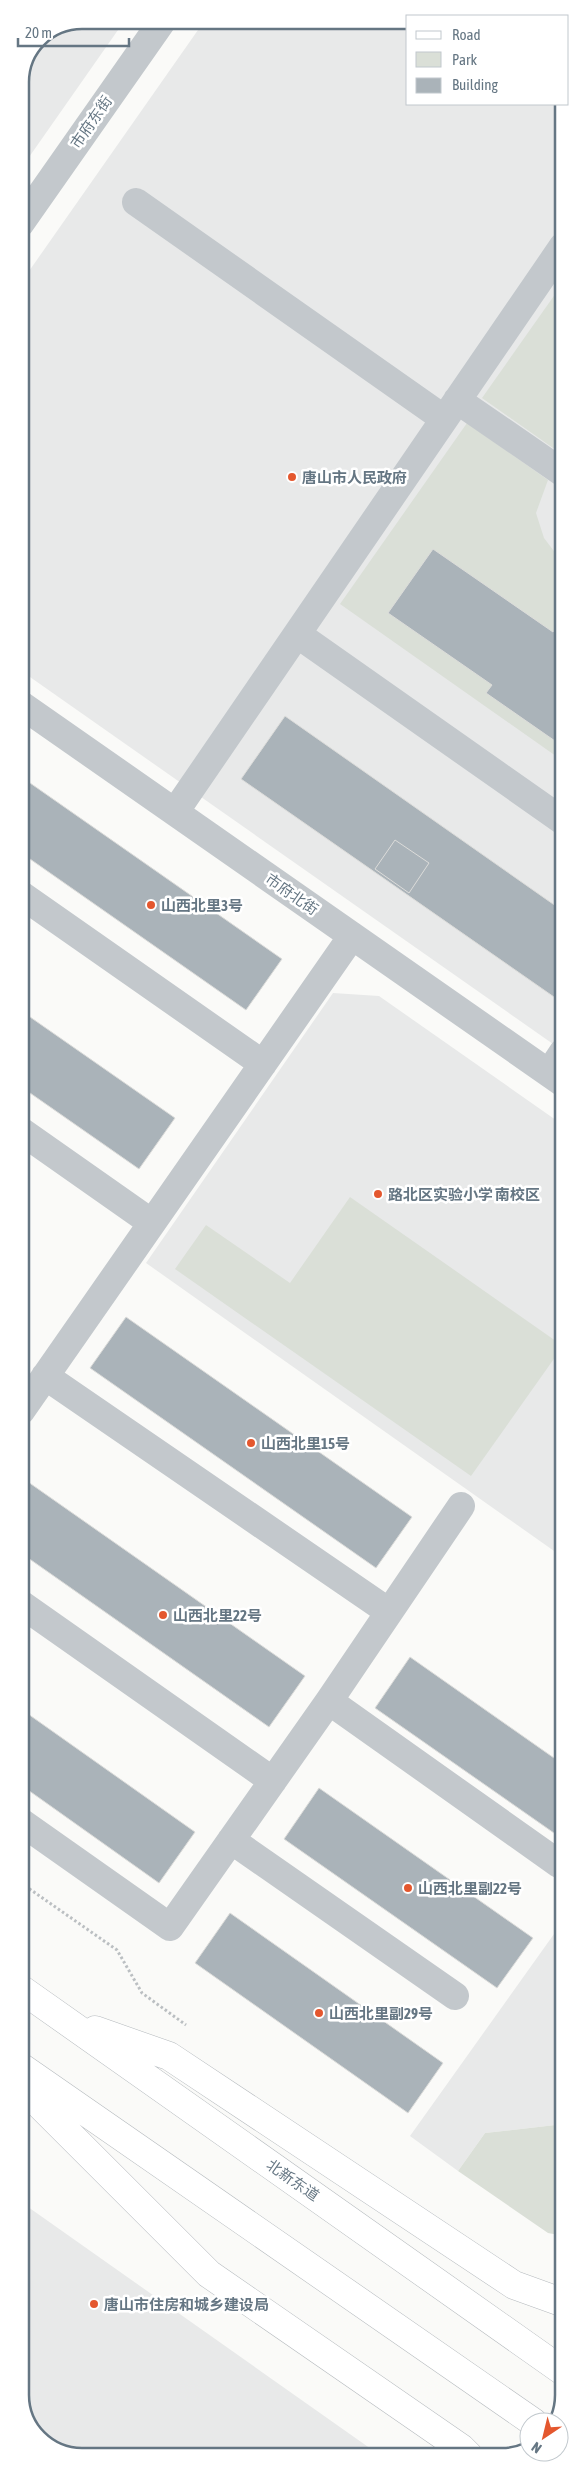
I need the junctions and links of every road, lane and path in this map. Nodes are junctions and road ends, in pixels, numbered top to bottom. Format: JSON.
{"nodes":[{"id":1,"x":157,"y":29,"type":"edge"},
{"id":2,"x":136,"y":202,"type":"dead end"},
{"id":3,"x":29,"y":211,"type":"edge"},
{"id":4,"x":555,"y":260,"type":"edge"},
{"id":5,"x":450,"y":409,"type":"junction"},
{"id":6,"x":555,"y":468,"type":"edge"},
{"id":7,"x":297,"y":634,"type":"junction"},
{"id":8,"x":29,"y":710,"type":"edge"},
{"id":9,"x":175,"y":812,"type":"junction"},
{"id":10,"x":555,"y":815,"type":"edge"},
{"id":11,"x":29,"y":900,"type":"edge"},
{"id":12,"x":352,"y":936,"type":"junction"},
{"id":13,"x":263,"y":1064,"type":"junction"},
{"id":14,"x":555,"y":1067,"type":"edge"},
{"id":15,"x":29,"y":1137,"type":"edge"},
{"id":16,"x":152,"y":1223,"type":"junction"},
{"id":17,"x":45,"y":1376,"type":"junction"},
{"id":18,"x":29,"y":1399,"type":"edge"},
{"id":19,"x":461,"y":1506,"type":"dead end"},
{"id":20,"x":379,"y":1605,"type":"dead end"},
{"id":21,"x":29,"y":1610,"type":"edge"},
{"id":22,"x":329,"y":1701,"type":"junction"},
{"id":23,"x":272,"y":1781,"type":"junction"},
{"id":24,"x":29,"y":1828,"type":"edge"},
{"id":25,"x":231,"y":1840,"type":"junction"},
{"id":26,"x":555,"y":1861,"type":"edge"},
{"id":27,"x":29,"y":1889,"type":"edge"},
{"id":28,"x":117,"y":1950,"type":"dead end"},
{"id":29,"x":29,"y":1994,"type":"edge"},
{"id":30,"x":455,"y":1996,"type":"dead end"},
{"id":31,"x":64,"y":2018,"type":"junction"},
{"id":32,"x":29,"y":2073,"type":"edge"},
{"id":33,"x":29,"y":2094,"type":"edge"},
{"id":34,"x":555,"y":2300,"type":"edge"},
{"id":35,"x":555,"y":2366,"type":"edge"},
{"id":36,"x":519,"y":2412,"type":"edge"},
{"id":37,"x":461,"y":2448,"type":"edge"}],
"edges":[{"from":1,"to":3,"type":"street","name":"市府东街"},
{"from":2,"to":5,"type":"street"},
{"from":4,"to":5,"type":"street"},
{"from":5,"to":6,"type":"street"},
{"from":5,"to":7,"type":"street"},
{"from":7,"to":9,"type":"street"},
{"from":7,"to":10,"type":"street"},
{"from":8,"to":9,"type":"street","name":"市府北街"},
{"from":9,"to":12,"type":"street","name":"市府北街"},
{"from":11,"to":13,"type":"street"},
{"from":12,"to":13,"type":"street"},
{"from":12,"to":14,"type":"street","name":"市府北街"},
{"from":13,"to":16,"type":"street"},
{"from":15,"to":16,"type":"street"},
{"from":16,"to":17,"type":"street"},
{"from":17,"to":18,"type":"street"},
{"from":17,"to":20,"type":"street"},
{"from":19,"to":22,"type":"street"},
{"from":21,"to":23,"type":"street"},
{"from":22,"to":23,"type":"street"},
{"from":22,"to":26,"type":"street"},
{"from":23,"to":25,"type":"street"},
{"from":24,"to":25,"type":"street"},
{"from":25,"to":30,"type":"street"},
{"from":27,"to":28,"type":"path"},
{"from":29,"to":31,"type":"main road","name":"北新东道"},
{"from":31,"to":34,"type":"main road"},
{"from":31,"to":35,"type":"main road","name":"北新东道"},
{"from":32,"to":36,"type":"main road"},
{"from":33,"to":37,"type":"main road"}]}
